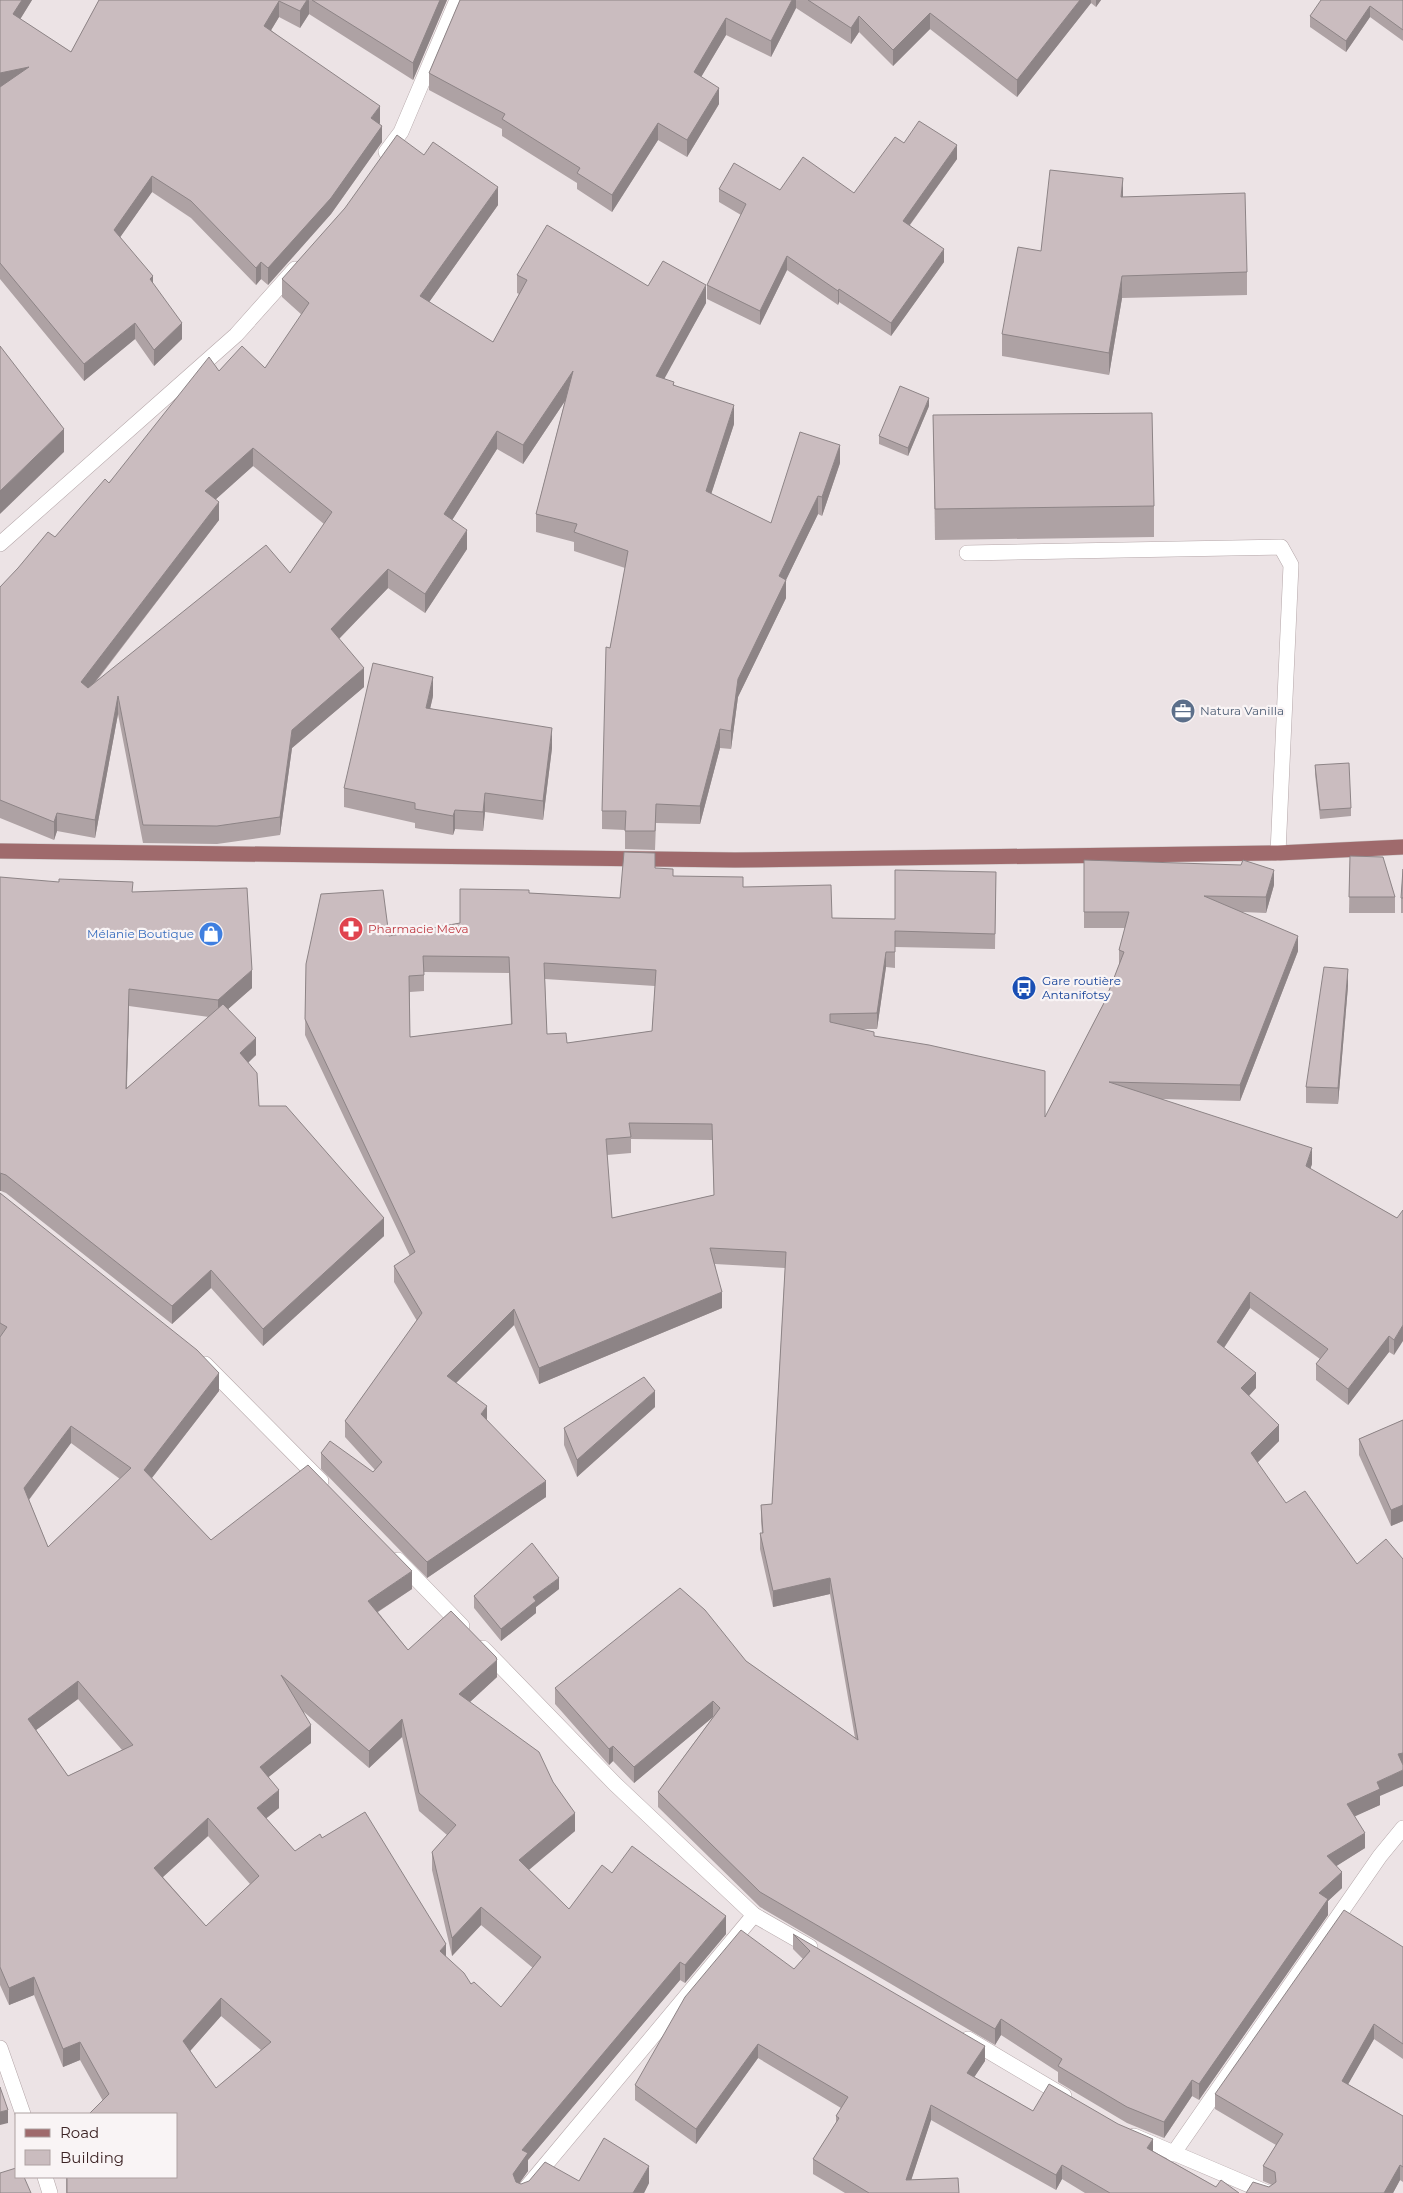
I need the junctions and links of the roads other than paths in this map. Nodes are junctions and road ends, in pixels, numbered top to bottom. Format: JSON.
{"nodes":[{"id":1,"x":457,"y":0,"type":"edge"},
{"id":2,"x":378,"y":164,"type":"edge"},
{"id":3,"x":306,"y":256,"type":"edge"},
{"id":4,"x":0,"y":544,"type":"edge"},
{"id":5,"x":967,"y":553,"type":"dead end"},
{"id":6,"x":1403,"y":847,"type":"edge"},
{"id":7,"x":0,"y":851,"type":"edge"},
{"id":8,"x":1278,"y":853,"type":"junction"},
{"id":9,"x":195,"y":1355,"type":"edge"},
{"id":10,"x":333,"y":1493,"type":"edge"},
{"id":11,"x":388,"y":1550,"type":"edge"},
{"id":12,"x":1403,"y":1828,"type":"edge"},
{"id":13,"x":754,"y":1915,"type":"junction"},
{"id":14,"x":822,"y":1954,"type":"edge"},
{"id":15,"x":957,"y":2033,"type":"edge"},
{"id":16,"x":0,"y":2048,"type":"edge"},
{"id":17,"x":1073,"y":2101,"type":"edge"},
{"id":18,"x":23,"y":2113,"type":"edge"},
{"id":19,"x":1123,"y":2131,"type":"edge"},
{"id":20,"x":1173,"y":2154,"type":"junction"},
{"id":21,"x":45,"y":2178,"type":"edge"},
{"id":22,"x":50,"y":2193,"type":"edge"},
{"id":23,"x":522,"y":2193,"type":"edge"},
{"id":24,"x":1268,"y":2193,"type":"edge"}],
"edges":[{"from":1,"to":2,"type":"street"},
{"from":3,"to":4,"type":"street"},
{"from":5,"to":8,"type":"street"},
{"from":6,"to":8,"type":"main road"},
{"from":7,"to":8,"type":"main road"},
{"from":9,"to":10,"type":"street"},
{"from":11,"to":13,"type":"street"},
{"from":12,"to":20,"type":"street"},
{"from":13,"to":14,"type":"street"},
{"from":13,"to":23,"type":"street"},
{"from":15,"to":17,"type":"street"},
{"from":16,"to":18,"type":"street"},
{"from":19,"to":20,"type":"street"},
{"from":20,"to":24,"type":"street"},
{"from":21,"to":22,"type":"street"}]}
